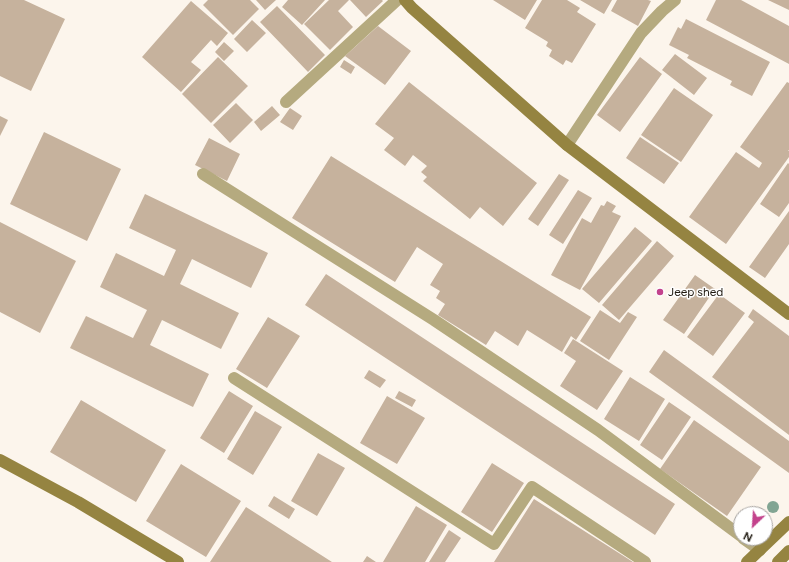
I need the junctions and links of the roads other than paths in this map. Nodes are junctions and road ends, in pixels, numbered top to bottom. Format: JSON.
{"nodes":[{"id":1,"x":397,"y":0,"type":"edge"},
{"id":2,"x":675,"y":0,"type":"edge"},
{"id":3,"x":412,"y":3,"type":"edge"},
{"id":4,"x":286,"y":102,"type":"dead end"},
{"id":5,"x":567,"y":145,"type":"junction"},
{"id":6,"x":204,"y":174,"type":"dead end"},
{"id":7,"x":789,"y":314,"type":"edge"},
{"id":8,"x":234,"y":378,"type":"dead end"},
{"id":9,"x":0,"y":460,"type":"edge"},
{"id":10,"x":789,"y":522,"type":"edge"},
{"id":11,"x":733,"y":530,"type":"edge"},
{"id":12,"x":754,"y":546,"type":"edge"},
{"id":13,"x":760,"y":550,"type":"junction"},
{"id":14,"x":789,"y":551,"type":"edge"},
{"id":15,"x":178,"y":562,"type":"edge"},
{"id":16,"x":645,"y":562,"type":"edge"},
{"id":17,"x":747,"y":562,"type":"edge"},
{"id":18,"x":778,"y":562,"type":"edge"}],
"edges":[{"from":1,"to":4,"type":"street"},
{"from":2,"to":5,"type":"street"},
{"from":3,"to":5,"type":"street"},
{"from":5,"to":7,"type":"street"},
{"from":6,"to":11,"type":"street"},
{"from":8,"to":16,"type":"street"},
{"from":9,"to":15,"type":"street"},
{"from":10,"to":13,"type":"street"},
{"from":12,"to":13,"type":"street"},
{"from":13,"to":17,"type":"street"},
{"from":14,"to":18,"type":"street"}]}
